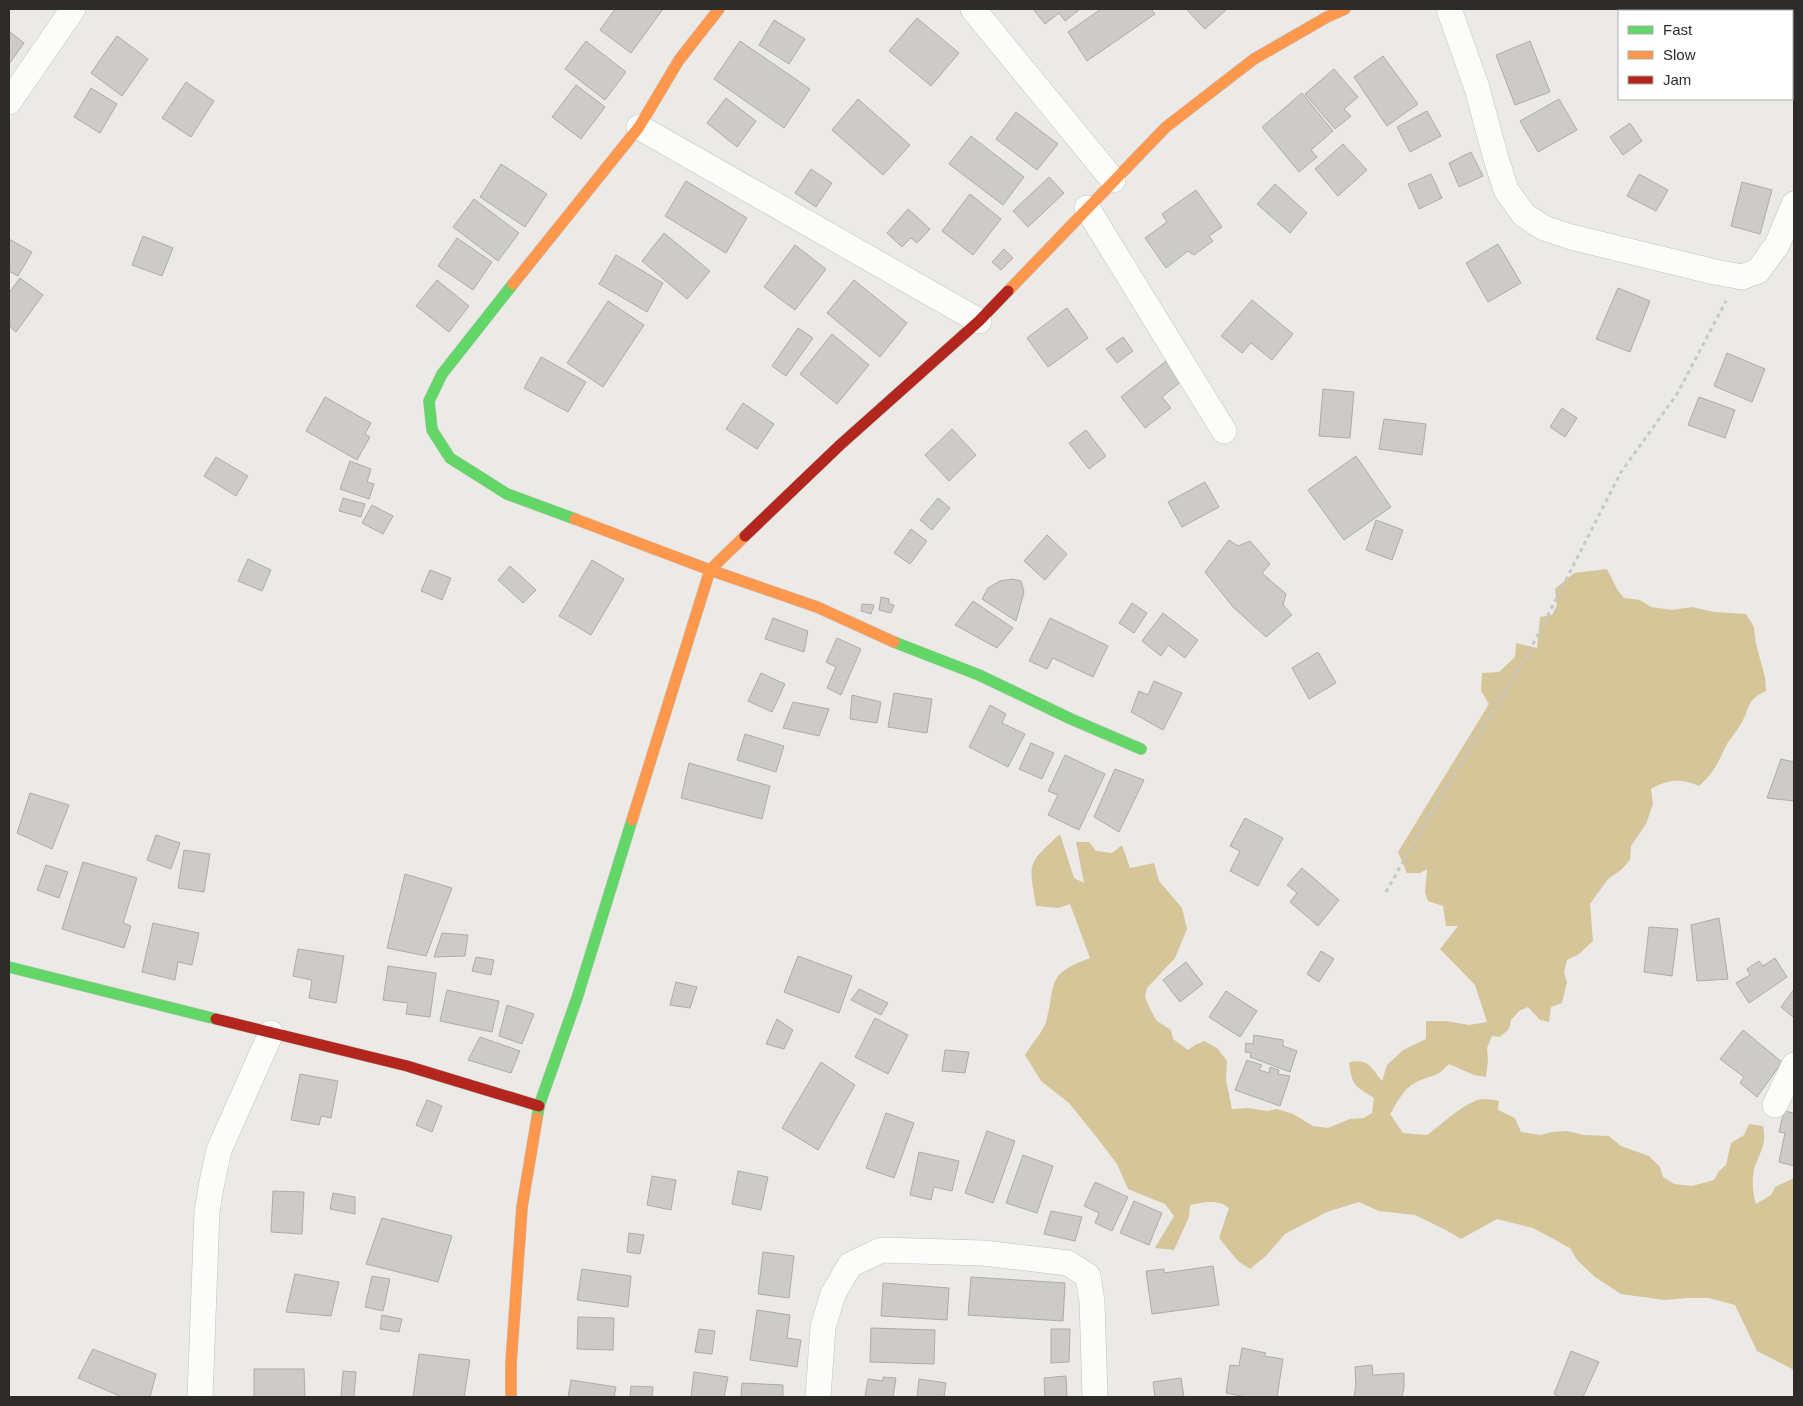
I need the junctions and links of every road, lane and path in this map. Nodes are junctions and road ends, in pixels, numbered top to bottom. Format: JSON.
{"nodes":[{"id":1,"x":73,"y":9,"type":"edge"},
{"id":2,"x":719,"y":9,"type":"edge"},
{"id":3,"x":973,"y":9,"type":"edge"},
{"id":4,"x":1345,"y":9,"type":"edge"},
{"id":5,"x":1449,"y":9,"type":"edge"},
{"id":6,"x":9,"y":102,"type":"edge"},
{"id":7,"x":639,"y":126,"type":"junction"},
{"id":8,"x":1113,"y":180,"type":"junction"},
{"id":9,"x":1794,"y":204,"type":"edge"},
{"id":10,"x":1088,"y":208,"type":"junction"},
{"id":11,"x":1742,"y":277,"type":"junction"},
{"id":12,"x":979,"y":321,"type":"junction"},
{"id":13,"x":1224,"y":431,"type":"dead end"},
{"id":14,"x":710,"y":570,"type":"junction"},
{"id":15,"x":1141,"y":749,"type":"dead end"},
{"id":16,"x":1386,"y":892,"type":"dead end"},
{"id":17,"x":9,"y":967,"type":"edge"},
{"id":18,"x":271,"y":1033,"type":"junction"},
{"id":19,"x":1794,"y":1065,"type":"edge"},
{"id":20,"x":1775,"y":1105,"type":"dead end"},
{"id":21,"x":539,"y":1106,"type":"junction"},
{"id":22,"x":200,"y":1397,"type":"edge"},
{"id":23,"x":511,"y":1397,"type":"edge"},
{"id":24,"x":818,"y":1397,"type":"edge"},
{"id":25,"x":1095,"y":1397,"type":"edge"}],
"edges":[{"from":1,"to":6,"type":"street"},
{"from":2,"to":7,"type":"street"},
{"from":3,"to":8,"type":"street"},
{"from":4,"to":8,"type":"street"},
{"from":5,"to":11,"type":"street"},
{"from":7,"to":12,"type":"street"},
{"from":7,"to":14,"type":"street"},
{"from":8,"to":10,"type":"street"},
{"from":9,"to":11,"type":"street"},
{"from":10,"to":12,"type":"street"},
{"from":10,"to":13,"type":"street"},
{"from":11,"to":16,"type":"path"},
{"from":12,"to":14,"type":"street"},
{"from":14,"to":15,"type":"street"},
{"from":14,"to":21,"type":"street"},
{"from":17,"to":18,"type":"street"},
{"from":18,"to":21,"type":"street"},
{"from":18,"to":22,"type":"street"},
{"from":19,"to":20,"type":"street"},
{"from":21,"to":23,"type":"street"},
{"from":24,"to":25,"type":"street"}]}
